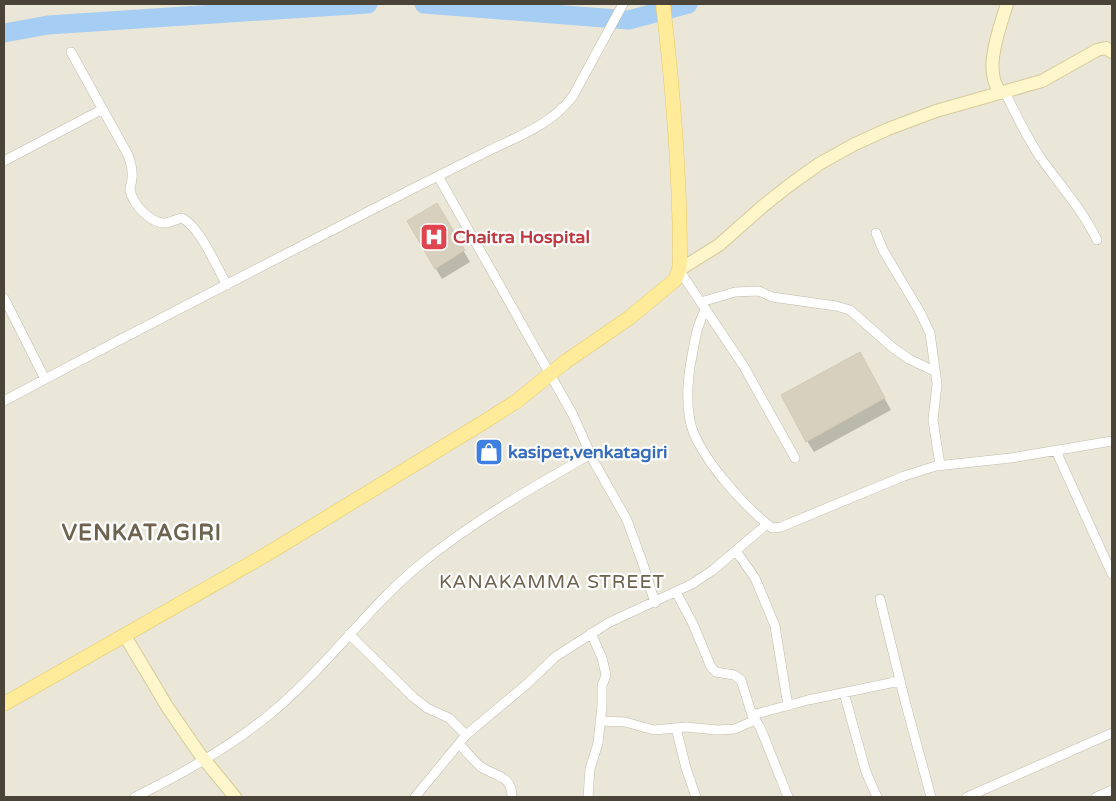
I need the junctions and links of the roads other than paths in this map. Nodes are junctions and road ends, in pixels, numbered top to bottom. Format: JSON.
{"nodes":[{"id":1,"x":623,"y":4,"type":"edge"},
{"id":2,"x":663,"y":4,"type":"edge"},
{"id":3,"x":1007,"y":4,"type":"edge"},
{"id":4,"x":71,"y":52,"type":"dead end"},
{"id":5,"x":1112,"y":52,"type":"edge"},
{"id":6,"x":1003,"y":93,"type":"junction"},
{"id":7,"x":103,"y":109,"type":"junction"},
{"id":8,"x":4,"y":160,"type":"edge"},
{"id":9,"x":438,"y":176,"type":"junction"},
{"id":10,"x":876,"y":233,"type":"dead end"},
{"id":11,"x":1097,"y":240,"type":"dead end"},
{"id":12,"x":679,"y":270,"type":"junction"},
{"id":13,"x":227,"y":284,"type":"junction"},
{"id":14,"x":4,"y":299,"type":"edge"},
{"id":15,"x":703,"y":306,"type":"junction"},
{"id":16,"x":934,"y":371,"type":"junction"},
{"id":17,"x":550,"y":375,"type":"junction"},
{"id":18,"x":45,"y":379,"type":"junction"},
{"id":19,"x":4,"y":402,"type":"edge"},
{"id":20,"x":1112,"y":441,"type":"edge"},
{"id":21,"x":1056,"y":451,"type":"junction"},
{"id":22,"x":591,"y":454,"type":"junction"},
{"id":23,"x":795,"y":458,"type":"dead end"},
{"id":24,"x":940,"y":466,"type":"junction"},
{"id":25,"x":767,"y":524,"type":"junction"},
{"id":26,"x":739,"y":548,"type":"junction"},
{"id":27,"x":1112,"y":574,"type":"edge"},
{"id":28,"x":676,"y":592,"type":"junction"},
{"id":29,"x":880,"y":599,"type":"dead end"},
{"id":30,"x":656,"y":602,"type":"junction"},
{"id":31,"x":591,"y":633,"type":"junction"},
{"id":32,"x":349,"y":634,"type":"junction"},
{"id":33,"x":124,"y":636,"type":"junction"},
{"id":34,"x":900,"y":681,"type":"junction"},
{"id":35,"x":844,"y":693,"type":"junction"},
{"id":36,"x":4,"y":704,"type":"edge"},
{"id":37,"x":788,"y":706,"type":"junction"},
{"id":38,"x":754,"y":718,"type":"junction"},
{"id":39,"x":600,"y":722,"type":"junction"},
{"id":40,"x":676,"y":728,"type":"junction"},
{"id":41,"x":1112,"y":733,"type":"edge"},
{"id":42,"x":466,"y":735,"type":"junction"},
{"id":43,"x":459,"y":744,"type":"junction"},
{"id":44,"x":204,"y":760,"type":"junction"},
{"id":45,"x":1112,"y":790,"type":"edge"},
{"id":46,"x":985,"y":794,"type":"edge"},
{"id":47,"x":135,"y":797,"type":"edge"},
{"id":48,"x":235,"y":797,"type":"edge"},
{"id":49,"x":415,"y":797,"type":"edge"},
{"id":50,"x":512,"y":797,"type":"edge"},
{"id":51,"x":588,"y":797,"type":"edge"},
{"id":52,"x":696,"y":797,"type":"edge"},
{"id":53,"x":788,"y":797,"type":"edge"},
{"id":54,"x":878,"y":797,"type":"edge"},
{"id":55,"x":931,"y":797,"type":"edge"},
{"id":56,"x":967,"y":797,"type":"edge"},
{"id":57,"x":1096,"y":797,"type":"edge"}],
"edges":[{"from":1,"to":9,"type":"street"},
{"from":2,"to":12,"type":"main road"},
{"from":3,"to":6,"type":"main road"},
{"from":4,"to":7,"type":"street"},
{"from":5,"to":6,"type":"main road"},
{"from":6,"to":11,"type":"street"},
{"from":6,"to":12,"type":"main road"},
{"from":7,"to":8,"type":"street"},
{"from":7,"to":13,"type":"street"},
{"from":9,"to":13,"type":"street"},
{"from":9,"to":17,"type":"street"},
{"from":10,"to":16,"type":"street"},
{"from":12,"to":15,"type":"street"},
{"from":12,"to":17,"type":"main road"},
{"from":13,"to":18,"type":"street"},
{"from":14,"to":18,"type":"street"},
{"from":15,"to":16,"type":"street"},
{"from":15,"to":23,"type":"street"},
{"from":15,"to":25,"type":"street"},
{"from":16,"to":24,"type":"street"},
{"from":17,"to":22,"type":"street"},
{"from":17,"to":33,"type":"main road"},
{"from":18,"to":19,"type":"street"},
{"from":20,"to":21,"type":"street"},
{"from":21,"to":24,"type":"street"},
{"from":21,"to":27,"type":"street"},
{"from":22,"to":30,"type":"street"},
{"from":22,"to":32,"type":"street"},
{"from":24,"to":25,"type":"street"},
{"from":25,"to":26,"type":"street"},
{"from":26,"to":28,"type":"street"},
{"from":26,"to":37,"type":"street"},
{"from":28,"to":30,"type":"street"},
{"from":28,"to":38,"type":"street"},
{"from":29,"to":34,"type":"street"},
{"from":30,"to":31,"type":"street"},
{"from":31,"to":39,"type":"street"},
{"from":31,"to":42,"type":"street"},
{"from":32,"to":42,"type":"street"},
{"from":32,"to":44,"type":"street"},
{"from":33,"to":36,"type":"main road"},
{"from":33,"to":44,"type":"main road"},
{"from":34,"to":35,"type":"street"},
{"from":34,"to":55,"type":"street"},
{"from":35,"to":37,"type":"street"},
{"from":35,"to":54,"type":"street"},
{"from":37,"to":38,"type":"street"},
{"from":38,"to":40,"type":"street"},
{"from":38,"to":53,"type":"street"},
{"from":39,"to":40,"type":"street"},
{"from":39,"to":51,"type":"street"},
{"from":40,"to":52,"type":"street"},
{"from":41,"to":46,"type":"street"},
{"from":42,"to":43,"type":"street"},
{"from":43,"to":49,"type":"street"},
{"from":43,"to":50,"type":"street"},
{"from":44,"to":47,"type":"street"},
{"from":44,"to":48,"type":"main road"},
{"from":45,"to":57,"type":"street"},
{"from":46,"to":56,"type":"street"}]}
